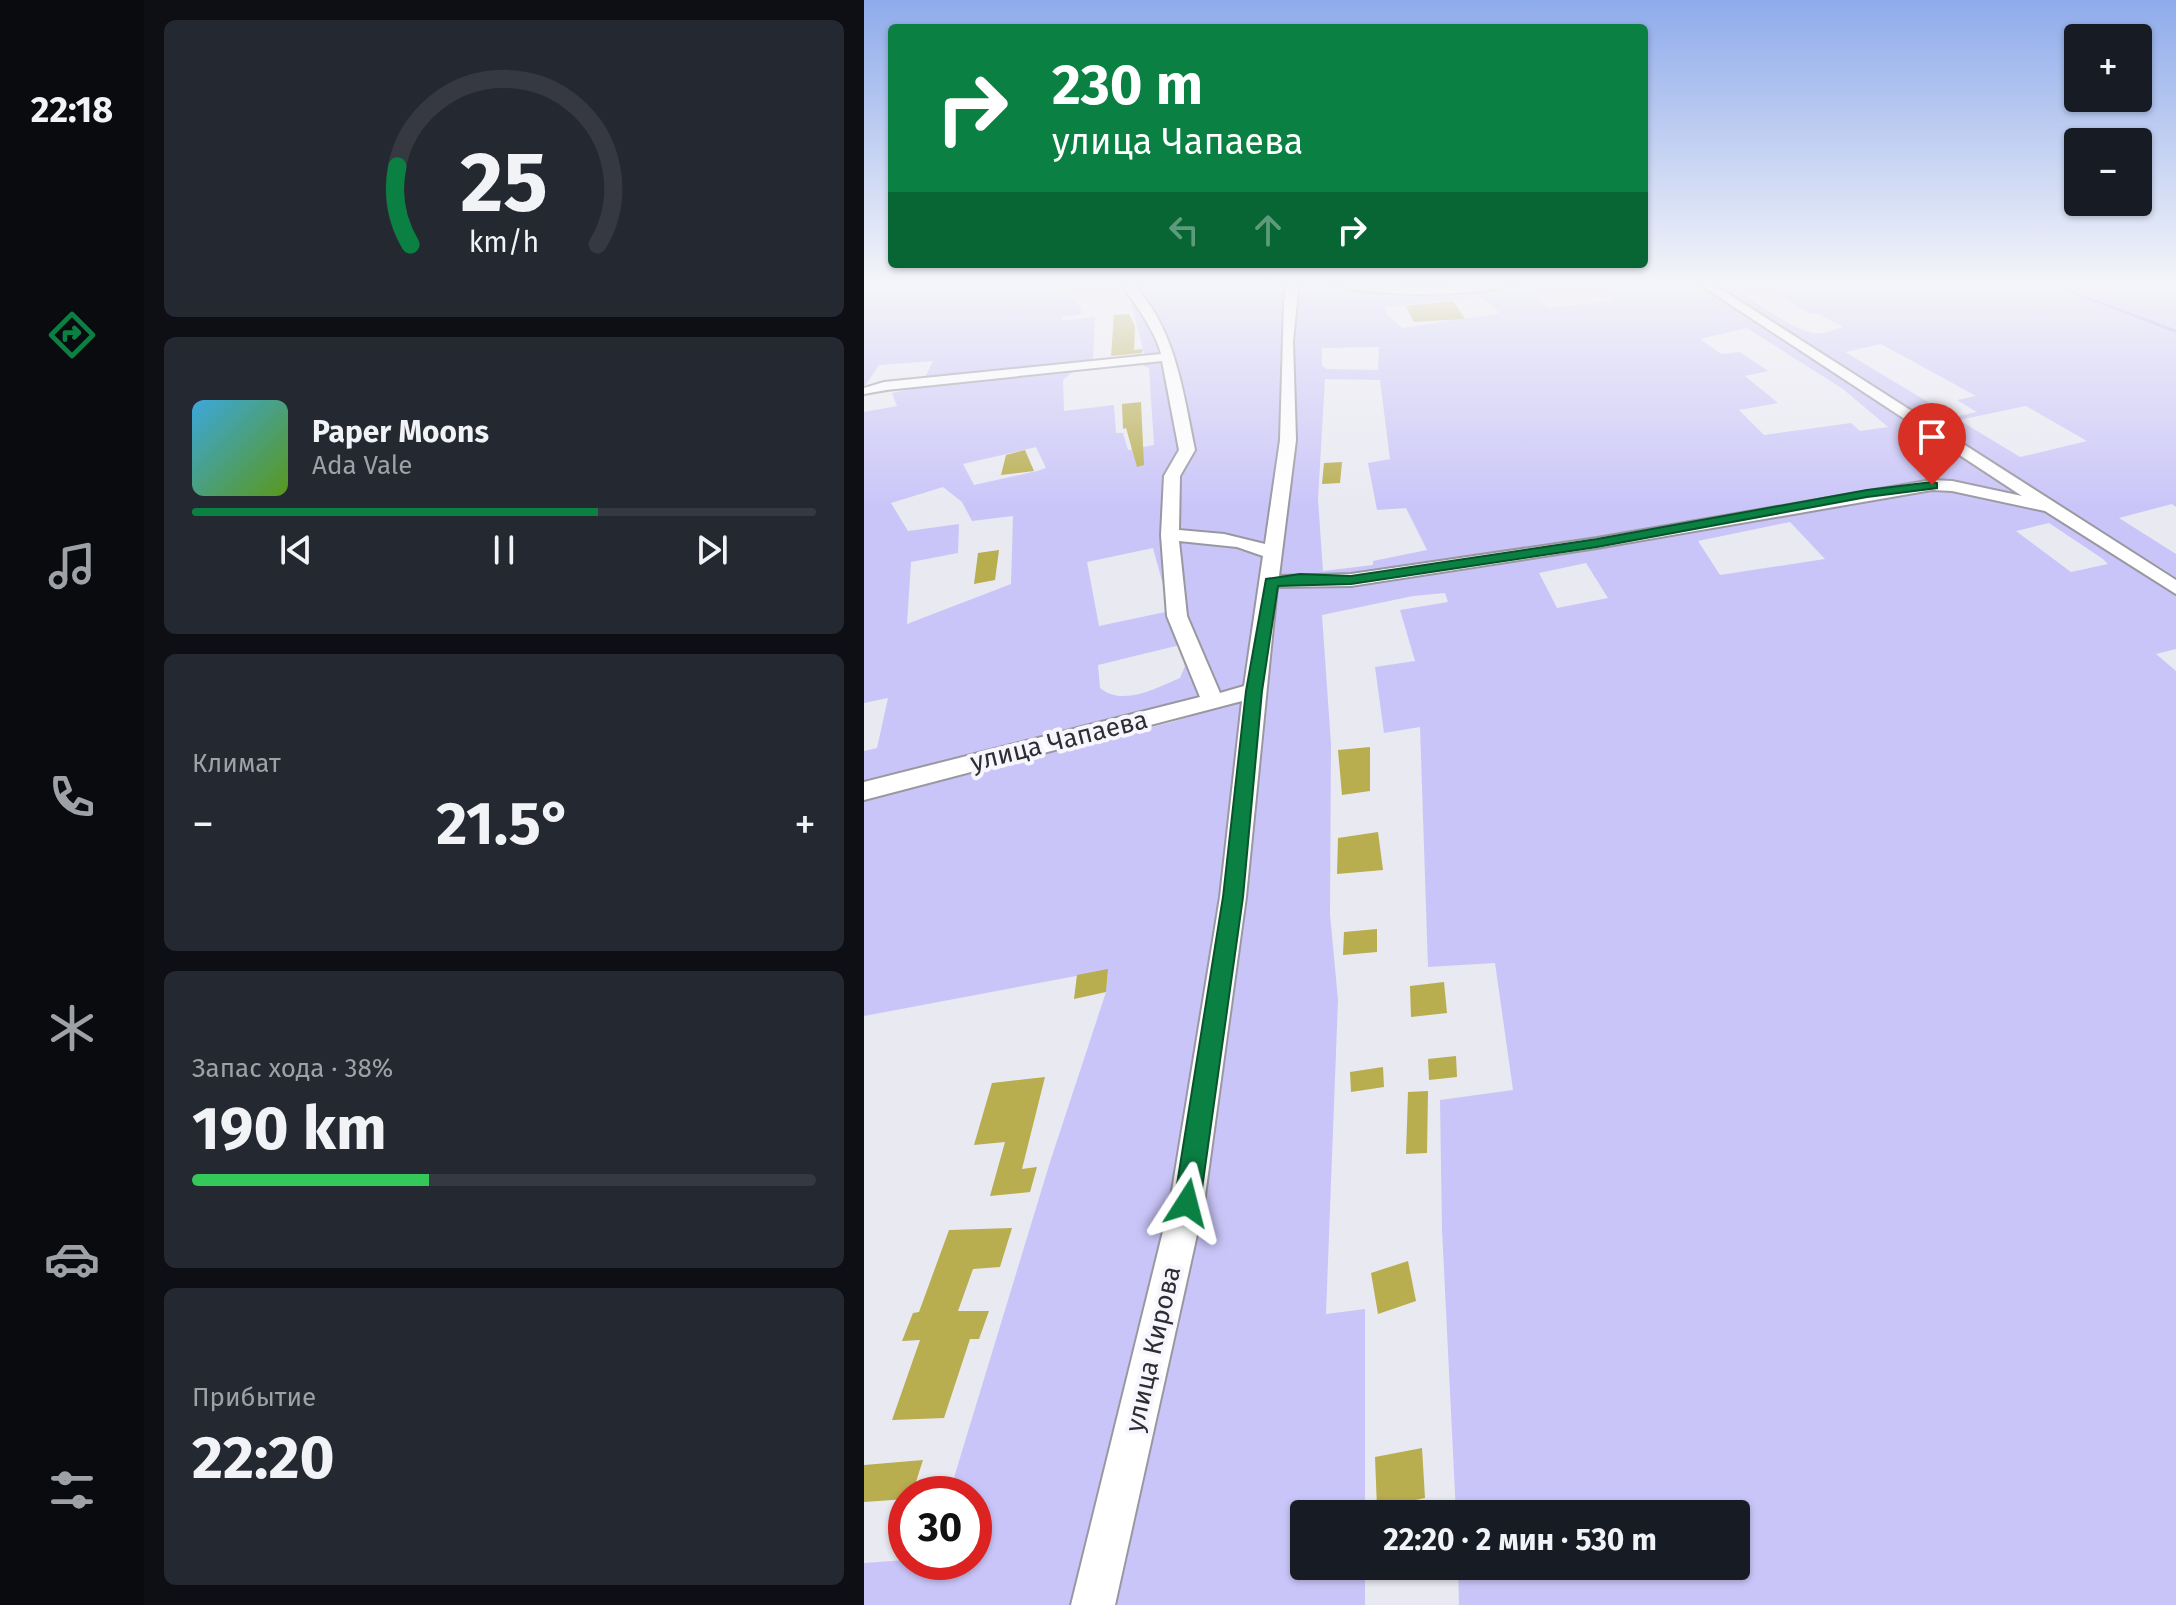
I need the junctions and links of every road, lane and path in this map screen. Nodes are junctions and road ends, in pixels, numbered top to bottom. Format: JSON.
{"nodes":[{"id":1,"x":1167,"y":357,"type":"joint"},
{"id":2,"x":1287,"y":357,"type":"edge"},
{"id":3,"x":1818,"y":357,"type":"edge"},
{"id":4,"x":868,"y":391,"type":"dead end"},
{"id":5,"x":2054,"y":508,"type":"junction"},
{"id":6,"x":1170,"y":535,"type":"junction"},
{"id":7,"x":1274,"y":554,"type":"junction"},
{"id":8,"x":1271,"y":582,"type":"junction"},
{"id":9,"x":2176,"y":588,"type":"edge"},
{"id":10,"x":1254,"y":691,"type":"junction"},
{"id":11,"x":1213,"y":702,"type":"junction"},
{"id":12,"x":864,"y":791,"type":"edge"},
{"id":13,"x":1093,"y":1605,"type":"edge"}],
"edges":[{"from":1,"to":4,"type":"street"},
{"from":1,"to":6,"type":"street"},
{"from":2,"to":7,"type":"street","name":"улица Кирова"},
{"from":3,"to":5,"type":"street"},
{"from":5,"to":8,"type":"street"},
{"from":5,"to":9,"type":"street"},
{"from":6,"to":7,"type":"street"},
{"from":6,"to":11,"type":"street"},
{"from":7,"to":8,"type":"street","name":"улица Кирова"},
{"from":8,"to":10,"type":"street","name":"улица Кирова"},
{"from":10,"to":11,"type":"street","name":"улица Чапаева"},
{"from":10,"to":13,"type":"street","name":"улица Кирова"},
{"from":11,"to":12,"type":"street","name":"улица Чапаева"}]}
